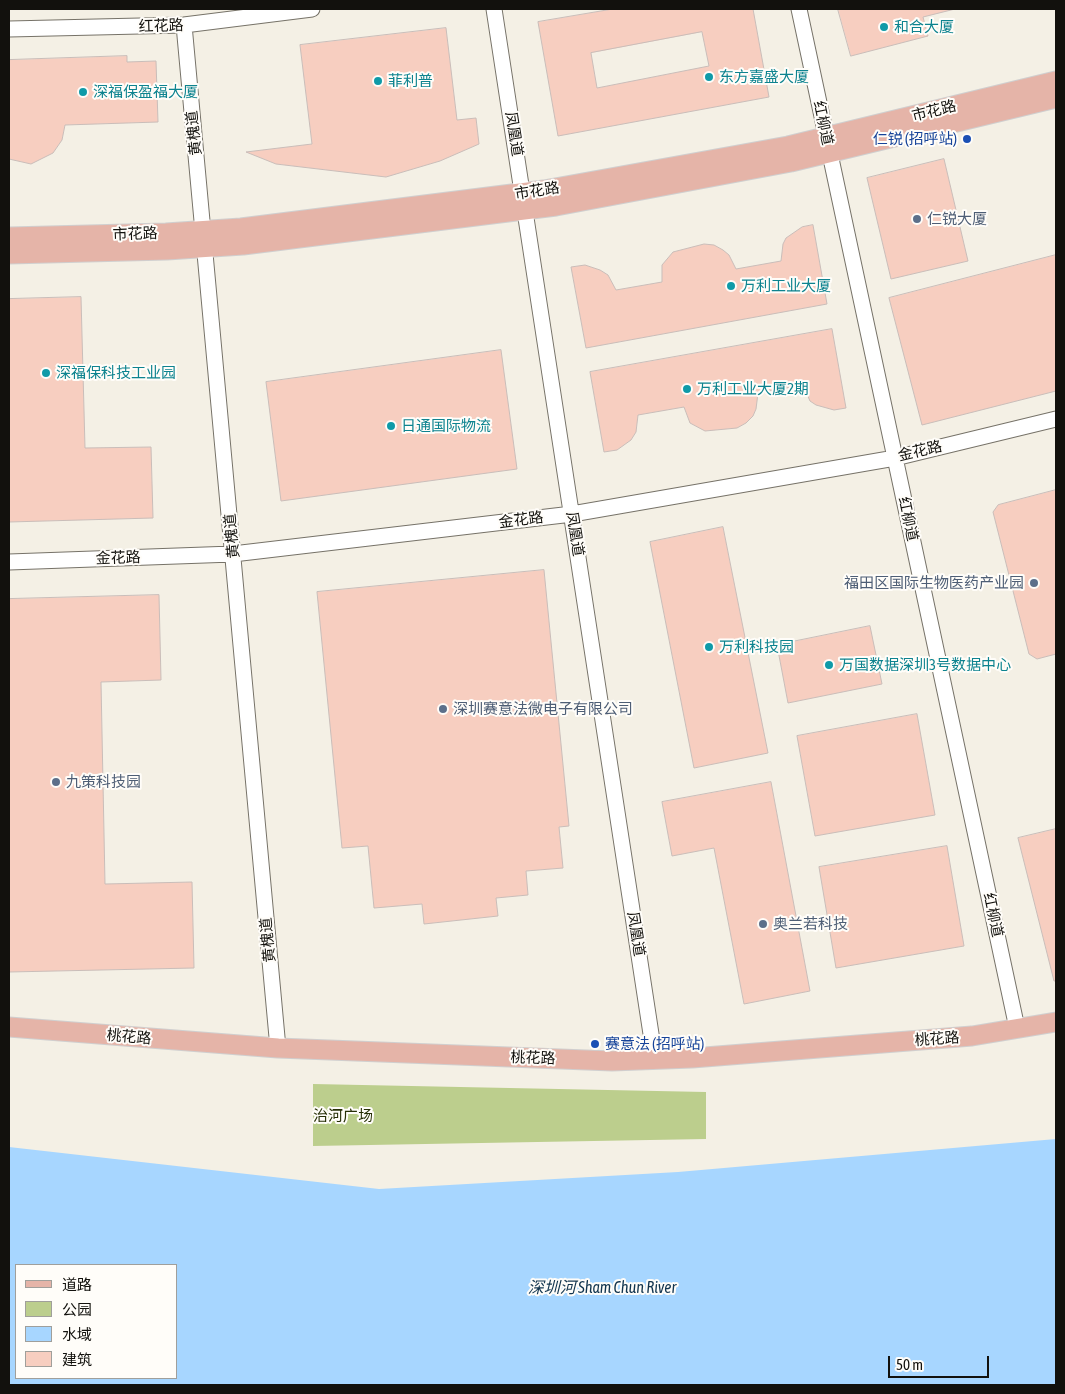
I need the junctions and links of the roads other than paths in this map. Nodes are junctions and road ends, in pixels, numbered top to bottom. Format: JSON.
{"nodes":[{"id":1,"x":312,"y":9,"type":"edge"},
{"id":2,"x":494,"y":9,"type":"edge"},
{"id":3,"x":799,"y":9,"type":"edge"},
{"id":4,"x":184,"y":25,"type":"junction"},
{"id":5,"x":9,"y":30,"type":"edge"},
{"id":6,"x":1056,"y":81,"type":"edge"},
{"id":7,"x":1056,"y":98,"type":"edge"},
{"id":8,"x":828,"y":145,"type":"junction"},
{"id":9,"x":524,"y":202,"type":"junction"},
{"id":10,"x":9,"y":237,"type":"edge"},
{"id":11,"x":204,"y":239,"type":"junction"},
{"id":12,"x":9,"y":254,"type":"edge"},
{"id":13,"x":1056,"y":419,"type":"edge"},
{"id":14,"x":895,"y":458,"type":"junction"},
{"id":15,"x":572,"y":514,"type":"junction"},
{"id":16,"x":233,"y":554,"type":"junction"},
{"id":17,"x":9,"y":562,"type":"edge"},
{"id":18,"x":1056,"y":1022,"type":"edge"},
{"id":19,"x":9,"y":1027,"type":"edge"},
{"id":20,"x":1017,"y":1028,"type":"junction"},
{"id":21,"x":278,"y":1048,"type":"junction"},
{"id":22,"x":655,"y":1060,"type":"junction"}],
"edges":[{"from":1,"to":4,"type":"street","name":"红花路"},
{"from":2,"to":9,"type":"street","name":"凤凰道"},
{"from":3,"to":8,"type":"street","name":"红柳道"},
{"from":4,"to":5,"type":"street","name":"红花路"},
{"from":4,"to":11,"type":"street","name":"黄槐道"},
{"from":6,"to":8,"type":"main road","name":"市花路"},
{"from":7,"to":8,"type":"main road","name":"市花路"},
{"from":8,"to":9,"type":"main road","name":"市花路"},
{"from":8,"to":14,"type":"street","name":"红柳道"},
{"from":9,"to":11,"type":"main road","name":"市花路"},
{"from":9,"to":15,"type":"street","name":"凤凰道"},
{"from":10,"to":11,"type":"main road","name":"市花路"},
{"from":11,"to":12,"type":"main road","name":"市花路"},
{"from":11,"to":16,"type":"street","name":"黄槐道"},
{"from":13,"to":14,"type":"street","name":"金花路"},
{"from":14,"to":15,"type":"street","name":"金花路"},
{"from":14,"to":20,"type":"street","name":"红柳道"},
{"from":15,"to":16,"type":"street","name":"金花路"},
{"from":15,"to":22,"type":"street","name":"凤凰道"},
{"from":16,"to":17,"type":"street","name":"金花路"},
{"from":16,"to":21,"type":"street","name":"黄槐道"},
{"from":18,"to":20,"type":"main road","name":"桃花路"},
{"from":19,"to":21,"type":"main road","name":"桃花路"},
{"from":20,"to":22,"type":"main road","name":"桃花路"},
{"from":21,"to":22,"type":"main road","name":"桃花路"}]}
